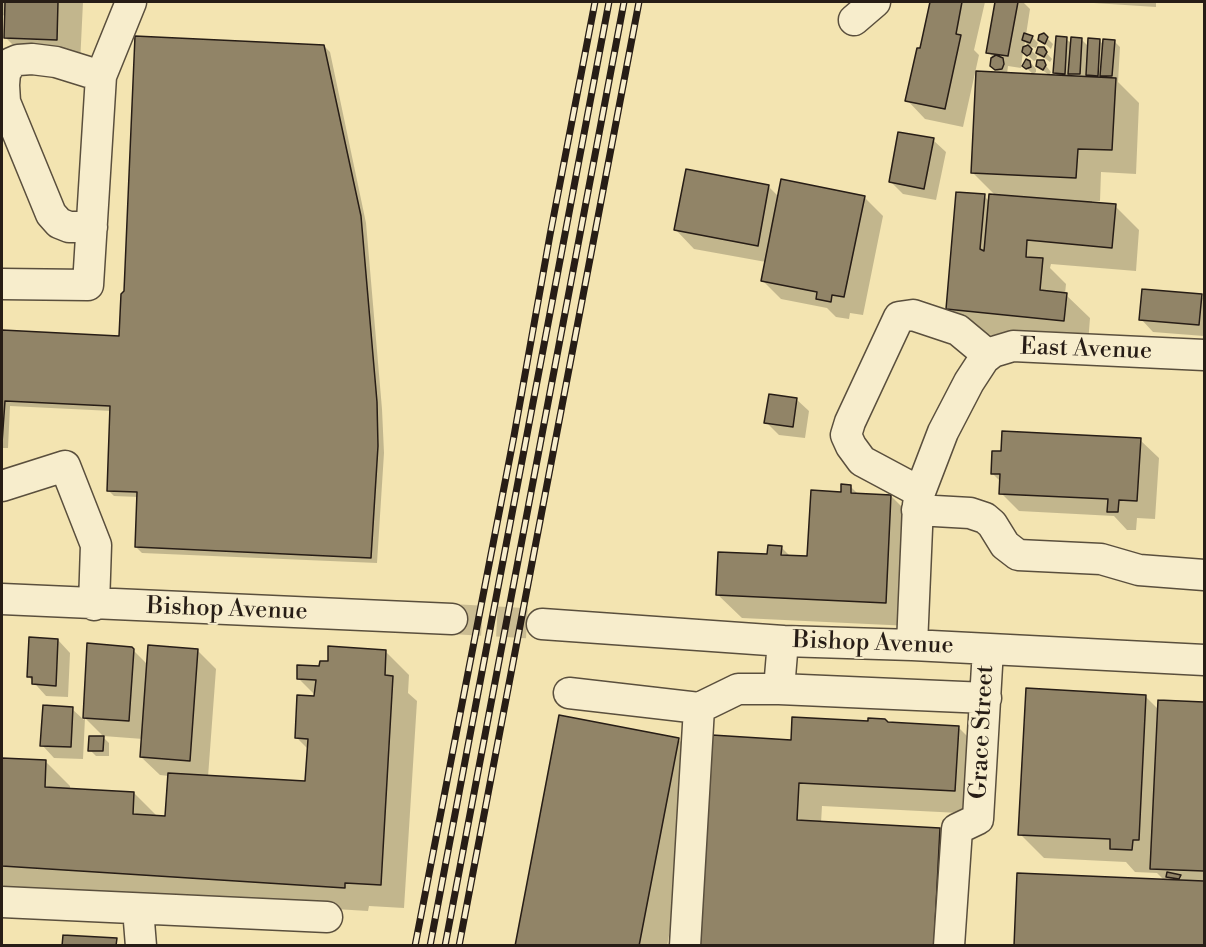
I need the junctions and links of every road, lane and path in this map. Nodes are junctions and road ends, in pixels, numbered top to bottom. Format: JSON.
{"nodes":[{"id":1,"x":131,"y":2,"type":"edge"},
{"id":2,"x":5,"y":67,"type":"edge"},
{"id":3,"x":101,"y":76,"type":"junction"},
{"id":4,"x":92,"y":227,"type":"junction"},
{"id":5,"x":2,"y":284,"type":"edge"},
{"id":6,"x":988,"y":355,"type":"junction"},
{"id":7,"x":1204,"y":355,"type":"edge"},
{"id":8,"x":2,"y":486,"type":"edge"},
{"id":9,"x":919,"y":501,"type":"junction"},
{"id":10,"x":1204,"y":575,"type":"edge"},
{"id":11,"x":2,"y":599,"type":"edge"},
{"id":12,"x":94,"y":605,"type":"junction"},
{"id":13,"x":452,"y":619,"type":"tunnel mouth"},
{"id":14,"x":542,"y":624,"type":"tunnel mouth"},
{"id":15,"x":783,"y":641,"type":"junction"},
{"id":16,"x":912,"y":645,"type":"junction"},
{"id":17,"x":988,"y":649,"type":"junction"},
{"id":18,"x":1204,"y":660,"type":"edge"},
{"id":19,"x":779,"y":689,"type":"junction"},
{"id":20,"x":569,"y":693,"type":"dead end"},
{"id":21,"x":986,"y":698,"type":"junction"},
{"id":22,"x":699,"y":708,"type":"junction"},
{"id":23,"x":2,"y":902,"type":"edge"},
{"id":24,"x":138,"y":909,"type":"junction"},
{"id":25,"x":327,"y":917,"type":"dead end"},
{"id":26,"x":141,"y":945,"type":"edge"},
{"id":27,"x":685,"y":945,"type":"edge"},
{"id":28,"x":949,"y":945,"type":"edge"}],
"edges":[{"from":1,"to":3,"type":"street"},
{"from":2,"to":3,"type":"street"},
{"from":2,"to":4,"type":"street"},
{"from":3,"to":4,"type":"street"},
{"from":4,"to":5,"type":"street"},
{"from":6,"to":7,"type":"street","name":"East Avenue"},
{"from":6,"to":9,"type":"street","name":"East Avenue"},
{"from":6,"to":9,"type":"street"},
{"from":8,"to":12,"type":"street"},
{"from":9,"to":10,"type":"street"},
{"from":9,"to":16,"type":"street","name":"East Avenue"},
{"from":11,"to":12,"type":"street","name":"Bishop Avenue"},
{"from":12,"to":13,"type":"street","name":"Bishop Avenue"},
{"from":14,"to":15,"type":"street","name":"Bishop Avenue"},
{"from":15,"to":16,"type":"street","name":"Bishop Avenue"},
{"from":15,"to":19,"type":"street"},
{"from":16,"to":17,"type":"street","name":"Bishop Avenue"},
{"from":17,"to":18,"type":"street","name":"Bishop Avenue"},
{"from":17,"to":21,"type":"street","name":"Grace Street"},
{"from":19,"to":21,"type":"street"},
{"from":19,"to":22,"type":"street"},
{"from":20,"to":22,"type":"street"},
{"from":21,"to":28,"type":"street","name":"Grace Street"},
{"from":22,"to":27,"type":"street"},
{"from":23,"to":24,"type":"street"},
{"from":24,"to":25,"type":"street"},
{"from":24,"to":26,"type":"street"}]}
